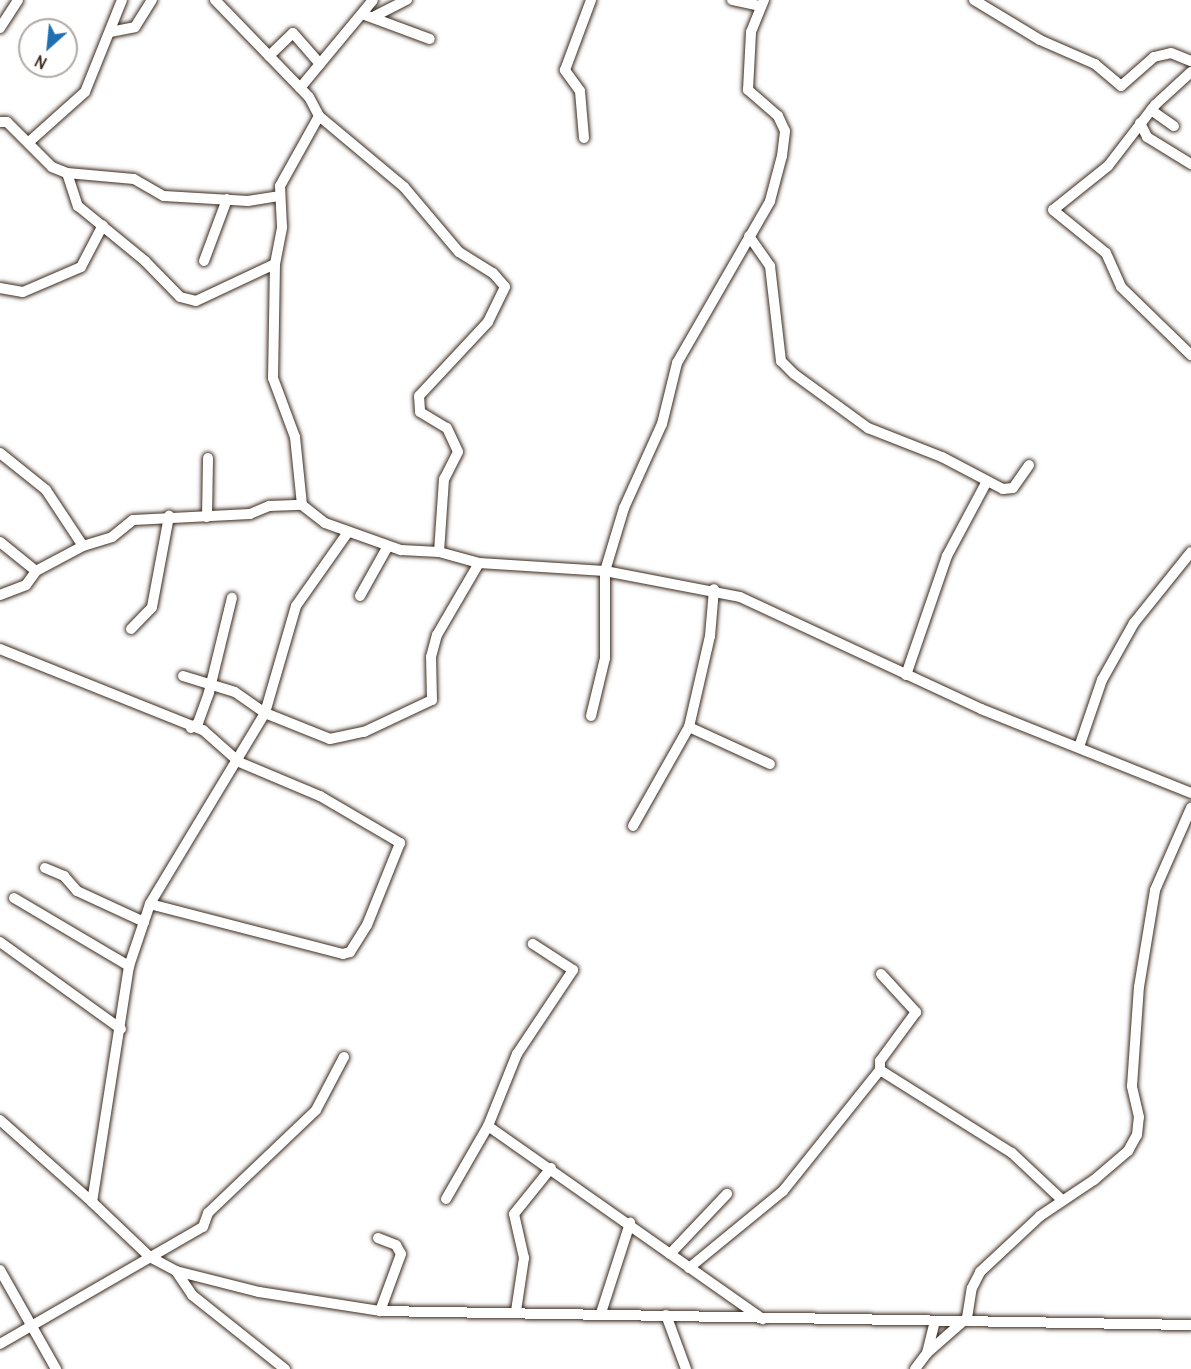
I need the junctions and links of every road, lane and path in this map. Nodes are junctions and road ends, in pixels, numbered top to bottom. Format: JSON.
{"nodes":[{"id":1,"x":18,"y":0,"type":"edge"},
{"id":2,"x":122,"y":0,"type":"edge"},
{"id":3,"x":152,"y":0,"type":"edge"},
{"id":4,"x":215,"y":0,"type":"edge"},
{"id":5,"x":373,"y":0,"type":"edge"},
{"id":6,"x":407,"y":0,"type":"edge"},
{"id":7,"x":591,"y":0,"type":"edge"},
{"id":8,"x":732,"y":0,"type":"edge"},
{"id":9,"x":974,"y":0,"type":"edge"},
{"id":10,"x":762,"y":3,"type":"edge"},
{"id":11,"x":370,"y":16,"type":"junction"},
{"id":12,"x":0,"y":28,"type":"edge"},
{"id":13,"x":110,"y":32,"type":"junction"},
{"id":14,"x":430,"y":39,"type":"dead end"},
{"id":15,"x":269,"y":56,"type":"junction"},
{"id":16,"x":1191,"y":61,"type":"edge"},
{"id":17,"x":320,"y":64,"type":"junction"},
{"id":18,"x":1191,"y":72,"type":"edge"},
{"id":19,"x":300,"y":88,"type":"junction"},
{"id":20,"x":1151,"y":110,"type":"junction"},
{"id":21,"x":320,"y":116,"type":"junction"},
{"id":22,"x":0,"y":122,"type":"edge"},
{"id":23,"x":1140,"y":123,"type":"junction"},
{"id":24,"x":1174,"y":126,"type":"dead end"},
{"id":25,"x":584,"y":138,"type":"dead end"},
{"id":26,"x":29,"y":142,"type":"junction"},
{"id":27,"x":1191,"y":164,"type":"edge"},
{"id":28,"x":67,"y":173,"type":"junction"},
{"id":29,"x":279,"y":196,"type":"junction"},
{"id":30,"x":227,"y":199,"type":"junction"},
{"id":31,"x":103,"y":225,"type":"junction"},
{"id":32,"x":749,"y":236,"type":"junction"},
{"id":33,"x":204,"y":261,"type":"dead end"},
{"id":34,"x":275,"y":264,"type":"junction"},
{"id":35,"x":0,"y":288,"type":"edge"},
{"id":36,"x":1191,"y":354,"type":"edge"},
{"id":37,"x":0,"y":453,"type":"edge"},
{"id":38,"x":208,"y":458,"type":"dead end"},
{"id":39,"x":1029,"y":465,"type":"dead end"},
{"id":40,"x":987,"y":481,"type":"junction"},
{"id":41,"x":302,"y":506,"type":"junction"},
{"id":42,"x":169,"y":516,"type":"junction"},
{"id":43,"x":207,"y":517,"type":"junction"},
{"id":44,"x":348,"y":532,"type":"junction"},
{"id":45,"x":0,"y":542,"type":"edge"},
{"id":46,"x":83,"y":546,"type":"junction"},
{"id":47,"x":388,"y":546,"type":"junction"},
{"id":48,"x":439,"y":552,"type":"junction"},
{"id":49,"x":1191,"y":552,"type":"edge"},
{"id":50,"x":479,"y":563,"type":"junction"},
{"id":51,"x":36,"y":571,"type":"junction"},
{"id":52,"x":605,"y":571,"type":"junction"},
{"id":53,"x":714,"y":589,"type":"junction"},
{"id":54,"x":0,"y":595,"type":"edge"},
{"id":55,"x":360,"y":596,"type":"dead end"},
{"id":56,"x":232,"y":598,"type":"dead end"},
{"id":57,"x":131,"y":629,"type":"dead end"},
{"id":58,"x":0,"y":649,"type":"edge"},
{"id":59,"x":906,"y":675,"type":"junction"},
{"id":60,"x":183,"y":676,"type":"dead end"},
{"id":61,"x":209,"y":682,"type":"junction"},
{"id":62,"x":264,"y":713,"type":"junction"},
{"id":63,"x":591,"y":716,"type":"dead end"},
{"id":64,"x":689,"y":727,"type":"junction"},
{"id":65,"x":191,"y":728,"type":"junction"},
{"id":66,"x":1079,"y":747,"type":"junction"},
{"id":67,"x":238,"y":762,"type":"junction"},
{"id":68,"x":770,"y":764,"type":"dead end"},
{"id":69,"x":1191,"y":793,"type":"edge"},
{"id":70,"x":1191,"y":808,"type":"edge"},
{"id":71,"x":633,"y":826,"type":"dead end"},
{"id":72,"x":45,"y":868,"type":"dead end"},
{"id":73,"x":14,"y":898,"type":"dead end"},
{"id":74,"x":150,"y":904,"type":"junction"},
{"id":75,"x":144,"y":922,"type":"junction"},
{"id":76,"x":0,"y":942,"type":"edge"},
{"id":77,"x":533,"y":944,"type":"dead end"},
{"id":78,"x":129,"y":966,"type":"junction"},
{"id":79,"x":881,"y":974,"type":"dead end"},
{"id":80,"x":121,"y":1029,"type":"junction"},
{"id":81,"x":344,"y":1057,"type":"dead end"},
{"id":82,"x":880,"y":1070,"type":"junction"},
{"id":83,"x":0,"y":1120,"type":"edge"},
{"id":84,"x":488,"y":1126,"type":"junction"},
{"id":85,"x":550,"y":1168,"type":"junction"},
{"id":86,"x":727,"y":1194,"type":"dead end"},
{"id":87,"x":446,"y":1199,"type":"dead end"},
{"id":88,"x":1062,"y":1200,"type":"junction"},
{"id":89,"x":92,"y":1202,"type":"junction"},
{"id":90,"x":630,"y":1223,"type":"junction"},
{"id":91,"x":378,"y":1238,"type":"dead end"},
{"id":92,"x":670,"y":1254,"type":"junction"},
{"id":93,"x":150,"y":1257,"type":"junction"},
{"id":94,"x":689,"y":1268,"type":"junction"},
{"id":95,"x":0,"y":1270,"type":"edge"},
{"id":96,"x":176,"y":1271,"type":"junction"},
{"id":97,"x":381,"y":1311,"type":"junction"},
{"id":98,"x":516,"y":1311,"type":"junction"},
{"id":99,"x":601,"y":1313,"type":"junction"},
{"id":100,"x":666,"y":1315,"type":"junction"},
{"id":101,"x":967,"y":1318,"type":"junction"},
{"id":102,"x":763,"y":1319,"type":"junction"},
{"id":103,"x":935,"y":1321,"type":"junction"},
{"id":104,"x":31,"y":1324,"type":"junction"},
{"id":105,"x":1191,"y":1325,"type":"edge"},
{"id":106,"x":0,"y":1344,"type":"edge"},
{"id":107,"x":927,"y":1353,"type":"junction"},
{"id":108,"x":920,"y":1367,"type":"edge"},
{"id":109,"x":56,"y":1369,"type":"edge"},
{"id":110,"x":285,"y":1369,"type":"edge"},
{"id":111,"x":686,"y":1369,"type":"edge"}],
"edges":[{"from":1,"to":12,"type":"street"},
{"from":2,"to":13,"type":"street"},
{"from":3,"to":13,"type":"street"},
{"from":4,"to":15,"type":"street"},
{"from":5,"to":11,"type":"street"},
{"from":6,"to":11,"type":"street"},
{"from":7,"to":25,"type":"street"},
{"from":8,"to":10,"type":"street"},
{"from":9,"to":16,"type":"street"},
{"from":10,"to":32,"type":"street"},
{"from":11,"to":14,"type":"street"},
{"from":11,"to":17,"type":"street"},
{"from":13,"to":26,"type":"street"},
{"from":15,"to":17,"type":"street"},
{"from":15,"to":19,"type":"street"},
{"from":17,"to":19,"type":"street"},
{"from":18,"to":20,"type":"street"},
{"from":19,"to":21,"type":"street"},
{"from":20,"to":23,"type":"street"},
{"from":20,"to":24,"type":"street"},
{"from":21,"to":29,"type":"street"},
{"from":21,"to":48,"type":"street"},
{"from":22,"to":26,"type":"street"},
{"from":23,"to":27,"type":"street"},
{"from":23,"to":36,"type":"street"},
{"from":26,"to":28,"type":"street"},
{"from":28,"to":30,"type":"street"},
{"from":28,"to":31,"type":"street"},
{"from":29,"to":30,"type":"street"},
{"from":29,"to":34,"type":"street"},
{"from":30,"to":33,"type":"street"},
{"from":31,"to":34,"type":"street"},
{"from":31,"to":35,"type":"street"},
{"from":32,"to":40,"type":"street"},
{"from":32,"to":52,"type":"street"},
{"from":34,"to":41,"type":"street"},
{"from":37,"to":46,"type":"street"},
{"from":38,"to":43,"type":"street"},
{"from":39,"to":40,"type":"street"},
{"from":40,"to":59,"type":"street"},
{"from":41,"to":43,"type":"street"},
{"from":41,"to":44,"type":"street"},
{"from":42,"to":43,"type":"street"},
{"from":42,"to":46,"type":"street"},
{"from":42,"to":57,"type":"street"},
{"from":44,"to":47,"type":"street"},
{"from":44,"to":62,"type":"street"},
{"from":45,"to":51,"type":"street"},
{"from":46,"to":51,"type":"street"},
{"from":47,"to":48,"type":"street"},
{"from":47,"to":55,"type":"street"},
{"from":48,"to":50,"type":"street"},
{"from":49,"to":66,"type":"street"},
{"from":50,"to":52,"type":"street"},
{"from":50,"to":62,"type":"street"},
{"from":51,"to":54,"type":"street"},
{"from":52,"to":53,"type":"street"},
{"from":52,"to":63,"type":"street"},
{"from":53,"to":59,"type":"street"},
{"from":53,"to":64,"type":"street"},
{"from":56,"to":61,"type":"street"},
{"from":58,"to":65,"type":"street"},
{"from":59,"to":66,"type":"street"},
{"from":60,"to":61,"type":"street"},
{"from":61,"to":62,"type":"street"},
{"from":61,"to":65,"type":"street"},
{"from":62,"to":67,"type":"street"},
{"from":64,"to":68,"type":"street"},
{"from":64,"to":71,"type":"street"},
{"from":65,"to":67,"type":"street"},
{"from":66,"to":69,"type":"street"},
{"from":67,"to":74,"type":"street"},
{"from":67,"to":74,"type":"street"},
{"from":70,"to":88,"type":"street"},
{"from":72,"to":75,"type":"street"},
{"from":73,"to":78,"type":"street"},
{"from":74,"to":75,"type":"street"},
{"from":75,"to":78,"type":"street"},
{"from":76,"to":80,"type":"street"},
{"from":77,"to":84,"type":"street"},
{"from":78,"to":80,"type":"street"},
{"from":79,"to":82,"type":"street"},
{"from":80,"to":89,"type":"street"},
{"from":81,"to":93,"type":"street"},
{"from":82,"to":88,"type":"street"},
{"from":82,"to":94,"type":"street"},
{"from":83,"to":89,"type":"street"},
{"from":84,"to":85,"type":"street"},
{"from":84,"to":87,"type":"street"},
{"from":85,"to":90,"type":"street"},
{"from":85,"to":98,"type":"street"},
{"from":86,"to":92,"type":"street"},
{"from":88,"to":101,"type":"street"},
{"from":89,"to":93,"type":"street"},
{"from":90,"to":92,"type":"street"},
{"from":90,"to":99,"type":"street"},
{"from":91,"to":97,"type":"street"},
{"from":92,"to":94,"type":"street"},
{"from":93,"to":96,"type":"street"},
{"from":93,"to":104,"type":"street"},
{"from":94,"to":102,"type":"street"},
{"from":95,"to":104,"type":"street"},
{"from":96,"to":97,"type":"street"},
{"from":96,"to":110,"type":"street"},
{"from":97,"to":98,"type":"street"},
{"from":98,"to":99,"type":"street"},
{"from":99,"to":100,"type":"street"},
{"from":100,"to":102,"type":"street"},
{"from":100,"to":111,"type":"street"},
{"from":101,"to":103,"type":"street"},
{"from":101,"to":105,"type":"street"},
{"from":101,"to":107,"type":"street"},
{"from":102,"to":103,"type":"street"},
{"from":103,"to":107,"type":"street"},
{"from":104,"to":106,"type":"street"},
{"from":104,"to":109,"type":"street"},
{"from":107,"to":108,"type":"street"}]}
